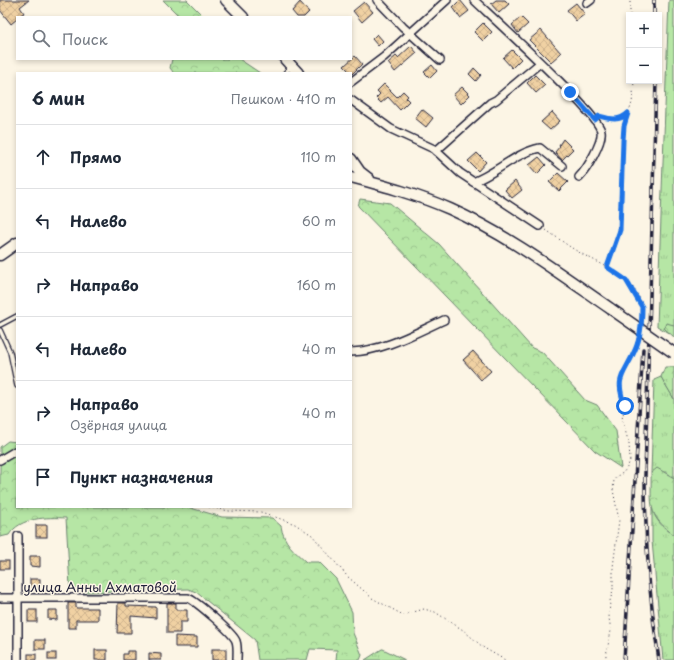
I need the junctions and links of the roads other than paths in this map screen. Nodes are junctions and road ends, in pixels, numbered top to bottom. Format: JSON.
{"nodes":[{"id":1,"x":226,"y":0,"type":"edge"},
{"id":2,"x":377,"y":0,"type":"edge"},
{"id":3,"x":447,"y":0,"type":"edge"},
{"id":4,"x":474,"y":0,"type":"edge"},
{"id":5,"x":242,"y":16,"type":"edge"},
{"id":6,"x":410,"y":33,"type":"junction"},
{"id":7,"x":440,"y":60,"type":"dead end"},
{"id":8,"x":540,"y":63,"type":"junction"},
{"id":9,"x":352,"y":81,"type":"edge"},
{"id":10,"x":352,"y":101,"type":"edge"},
{"id":11,"x":436,"y":151,"type":"junction"},
{"id":12,"x":352,"y":160,"type":"edge"},
{"id":13,"x":562,"y":166,"type":"dead end"},
{"id":14,"x":352,"y":177,"type":"edge"},
{"id":15,"x":579,"y":177,"type":"dead end"},
{"id":16,"x":473,"y":182,"type":"junction"},
{"id":17,"x":380,"y":184,"type":"junction"},
{"id":18,"x":540,"y":226,"type":"road end"},
{"id":19,"x":16,"y":244,"type":"edge"},
{"id":20,"x":0,"y":255,"type":"edge"},
{"id":21,"x":16,"y":317,"type":"edge"},
{"id":22,"x":444,"y":320,"type":"dead end"},
{"id":23,"x":0,"y":325,"type":"edge"},
{"id":24,"x":0,"y":330,"type":"edge"},
{"id":25,"x":352,"y":352,"type":"edge"},
{"id":26,"x":674,"y":353,"type":"edge"},
{"id":27,"x":16,"y":381,"type":"edge"},
{"id":28,"x":16,"y":451,"type":"edge"},
{"id":29,"x":0,"y":460,"type":"edge"},
{"id":30,"x":18,"y":536,"type":"dead end"},
{"id":31,"x":0,"y":598,"type":"edge"},
{"id":32,"x":18,"y":598,"type":"junction"},
{"id":33,"x":18,"y":660,"type":"edge"},
{"id":34,"x":237,"y":660,"type":"edge"}],
"edges":[{"from":1,"to":5,"type":"main road"},
{"from":2,"to":6,"type":"street"},
{"from":3,"to":6,"type":"street"},
{"from":4,"to":8,"type":"street"},
{"from":6,"to":7,"type":"street"},
{"from":6,"to":9,"type":"street"},
{"from":8,"to":11,"type":"street"},
{"from":8,"to":15,"type":"street"},
{"from":10,"to":11,"type":"street"},
{"from":11,"to":16,"type":"street"},
{"from":12,"to":17,"type":"main road"},
{"from":13,"to":16,"type":"street"},
{"from":14,"to":17,"type":"main road"},
{"from":16,"to":18,"type":"street"},
{"from":17,"to":26,"type":"main road","bridge":true},
{"from":19,"to":20,"type":"main road"},
{"from":21,"to":23,"type":"lane"},
{"from":22,"to":25,"type":"street"},
{"from":24,"to":27,"type":"lane"},
{"from":28,"to":29,"type":"street"},
{"from":30,"to":32,"type":"street"},
{"from":31,"to":32,"type":"street","name":"улица Анны Ахматовой"},
{"from":32,"to":33,"type":"street"},
{"from":32,"to":34,"type":"street","name":"улица Анны Ахматовой"}]}
